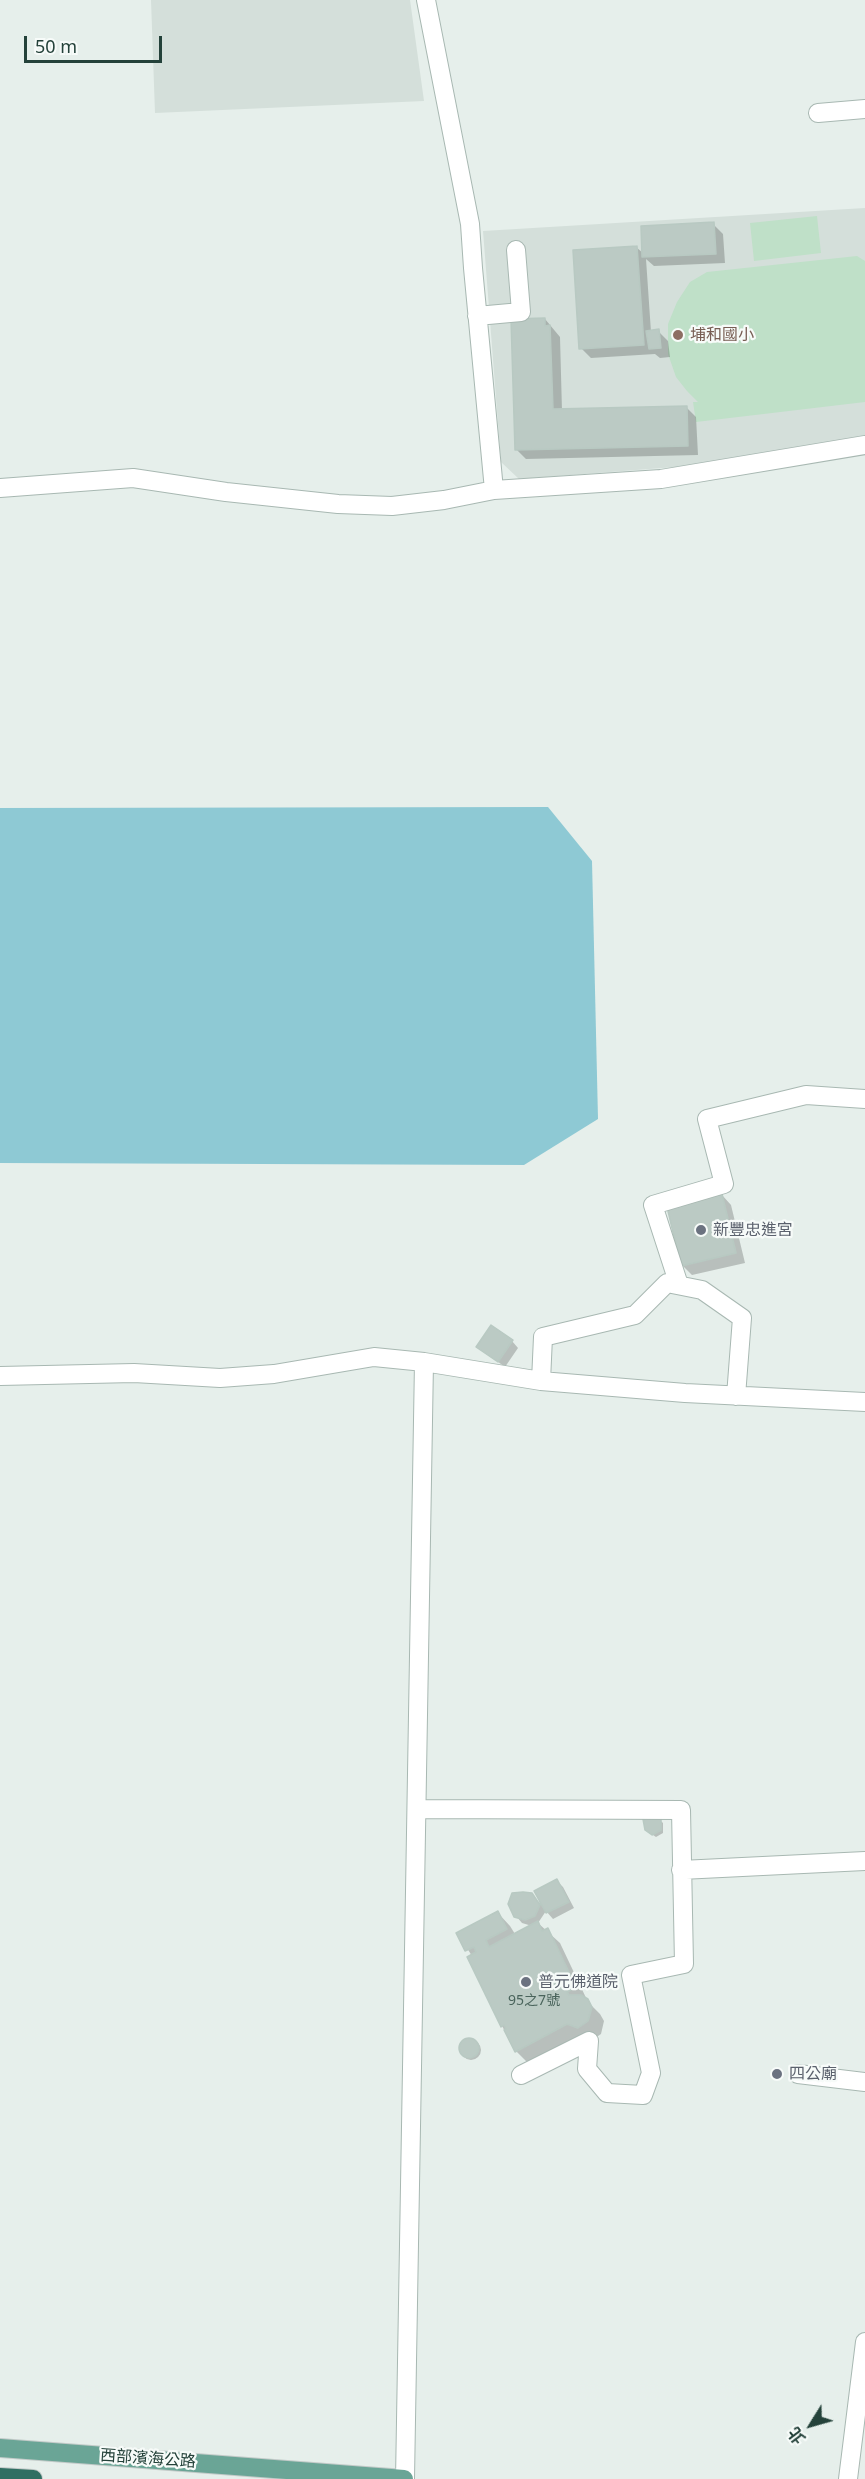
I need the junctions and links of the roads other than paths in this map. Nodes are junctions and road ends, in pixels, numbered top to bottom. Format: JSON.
{"nodes":[{"id":1,"x":426,"y":0,"type":"edge"},
{"id":2,"x":865,"y":109,"type":"edge"},
{"id":3,"x":818,"y":113,"type":"dead end"},
{"id":4,"x":516,"y":250,"type":"dead end"},
{"id":5,"x":477,"y":316,"type":"junction"},
{"id":6,"x":865,"y":445,"type":"edge"},
{"id":7,"x":0,"y":488,"type":"edge"},
{"id":8,"x":494,"y":490,"type":"junction"},
{"id":9,"x":865,"y":1099,"type":"edge"},
{"id":10,"x":679,"y":1286,"type":"junction"},
{"id":11,"x":424,"y":1362,"type":"junction"},
{"id":12,"x":0,"y":1376,"type":"edge"},
{"id":13,"x":541,"y":1381,"type":"junction"},
{"id":14,"x":736,"y":1396,"type":"junction"},
{"id":15,"x":865,"y":1402,"type":"edge"},
{"id":16,"x":417,"y":1809,"type":"junction"},
{"id":17,"x":865,"y":1861,"type":"edge"},
{"id":18,"x":681,"y":1869,"type":"junction"},
{"id":19,"x":798,"y":2074,"type":"dead end"},
{"id":20,"x":521,"y":2075,"type":"dead end"},
{"id":21,"x":865,"y":2082,"type":"edge"},
{"id":22,"x":865,"y":2342,"type":"edge"},
{"id":23,"x":0,"y":2448,"type":"edge"},
{"id":24,"x":0,"y":2476,"type":"edge"},
{"id":25,"x":33,"y":2479,"type":"edge"},
{"id":26,"x":405,"y":2479,"type":"edge"},
{"id":27,"x":848,"y":2479,"type":"edge"}],
"edges":[{"from":1,"to":5,"type":"street"},
{"from":2,"to":3,"type":"street"},
{"from":4,"to":5,"type":"street"},
{"from":5,"to":8,"type":"street"},
{"from":6,"to":8,"type":"street"},
{"from":7,"to":8,"type":"street"},
{"from":9,"to":10,"type":"street"},
{"from":10,"to":13,"type":"street"},
{"from":10,"to":14,"type":"street"},
{"from":11,"to":12,"type":"street"},
{"from":11,"to":13,"type":"street"},
{"from":11,"to":16,"type":"street"},
{"from":13,"to":14,"type":"street"},
{"from":14,"to":15,"type":"street"},
{"from":16,"to":18,"type":"street"},
{"from":16,"to":26,"type":"street"},
{"from":17,"to":18,"type":"street"},
{"from":18,"to":20,"type":"street"},
{"from":19,"to":21,"type":"street"},
{"from":22,"to":27,"type":"street"},
{"from":23,"to":26,"type":"main road","name":"西部濱海公路"},
{"from":24,"to":25,"type":"highway"}]}
